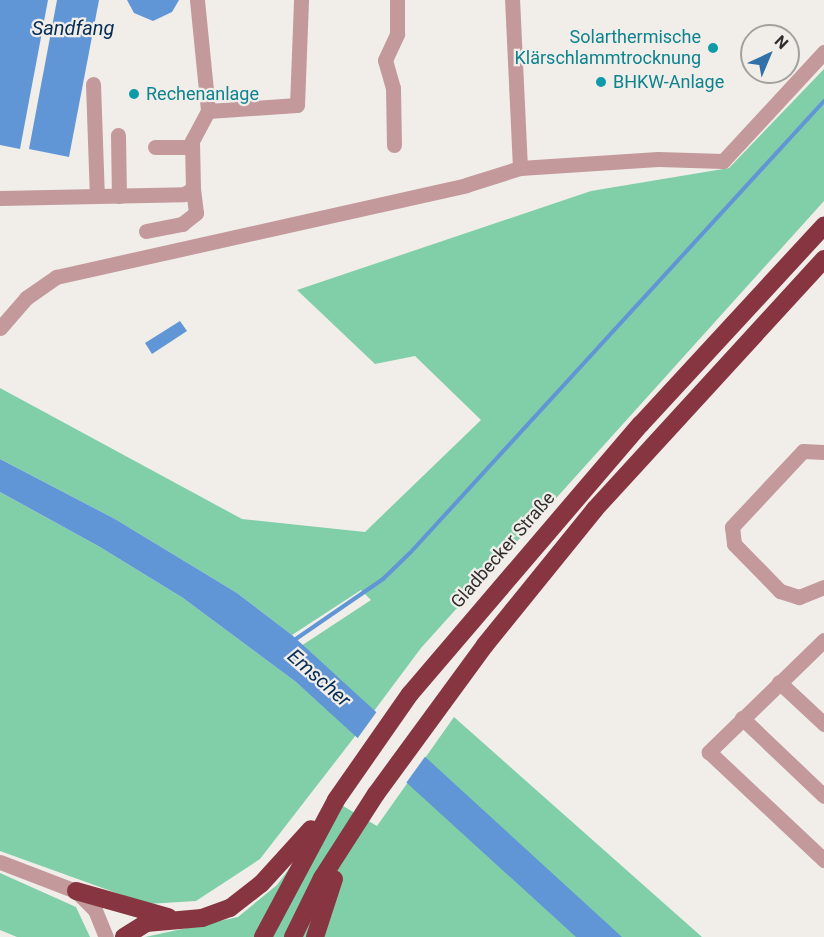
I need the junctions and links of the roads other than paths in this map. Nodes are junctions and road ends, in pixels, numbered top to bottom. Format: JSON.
{"nodes":[{"id":1,"x":197,"y":0,"type":"edge"},
{"id":2,"x":301,"y":0,"type":"edge"},
{"id":3,"x":397,"y":0,"type":"edge"},
{"id":4,"x":512,"y":0,"type":"edge"},
{"id":5,"x":824,"y":52,"type":"edge"},
{"id":6,"x":93,"y":84,"type":"dead end"},
{"id":7,"x":208,"y":111,"type":"junction"},
{"id":8,"x":118,"y":135,"type":"dead end"},
{"id":9,"x":394,"y":145,"type":"dead end"},
{"id":10,"x":155,"y":147,"type":"dead end"},
{"id":11,"x":192,"y":147,"type":"junction"},
{"id":12,"x":520,"y":168,"type":"junction"},
{"id":13,"x":194,"y":189,"type":"junction"},
{"id":14,"x":97,"y":196,"type":"junction"},
{"id":15,"x":119,"y":196,"type":"junction"},
{"id":16,"x":0,"y":198,"type":"edge"},
{"id":17,"x":824,"y":226,"type":"edge"},
{"id":18,"x":146,"y":231,"type":"dead end"},
{"id":19,"x":824,"y":259,"type":"edge"},
{"id":20,"x":0,"y":328,"type":"edge"},
{"id":21,"x":824,"y":452,"type":"edge"},
{"id":22,"x":824,"y":588,"type":"edge"},
{"id":23,"x":824,"y":640,"type":"edge"},
{"id":24,"x":779,"y":682,"type":"junction"},
{"id":25,"x":742,"y":718,"type":"junction"},
{"id":26,"x":824,"y":724,"type":"edge"},
{"id":27,"x":379,"y":790,"type":"junction"},
{"id":28,"x":824,"y":796,"type":"edge"},
{"id":29,"x":336,"y":800,"type":"junction"},
{"id":30,"x":824,"y":861,"type":"edge"},
{"id":31,"x":0,"y":862,"type":"edge"},
{"id":32,"x":76,"y":891,"type":"junction"},
{"id":33,"x":176,"y":920,"type":"junction"},
{"id":34,"x":106,"y":937,"type":"edge"},
{"id":35,"x":124,"y":937,"type":"edge"},
{"id":36,"x":263,"y":937,"type":"edge"},
{"id":37,"x":293,"y":937,"type":"edge"},
{"id":38,"x":315,"y":937,"type":"edge"}],
"edges":[{"from":1,"to":7,"type":"street"},
{"from":2,"to":7,"type":"street"},
{"from":3,"to":9,"type":"street"},
{"from":4,"to":12,"type":"street"},
{"from":5,"to":12,"type":"street"},
{"from":6,"to":14,"type":"street"},
{"from":7,"to":11,"type":"street"},
{"from":8,"to":15,"type":"street"},
{"from":10,"to":11,"type":"street"},
{"from":11,"to":13,"type":"street"},
{"from":12,"to":20,"type":"street"},
{"from":13,"to":15,"type":"street"},
{"from":13,"to":18,"type":"street"},
{"from":14,"to":15,"type":"street"},
{"from":14,"to":16,"type":"street"},
{"from":17,"to":29,"type":"highway","name":"Gladbecker Straße"},
{"from":19,"to":27,"type":"highway"},
{"from":21,"to":22,"type":"street"},
{"from":23,"to":24,"type":"street"},
{"from":24,"to":25,"type":"street"},
{"from":24,"to":26,"type":"street"},
{"from":25,"to":28,"type":"street"},
{"from":25,"to":30,"type":"street"},
{"from":27,"to":37,"type":"highway"},
{"from":27,"to":38,"type":"highway"},
{"from":29,"to":33,"type":"highway"},
{"from":29,"to":36,"type":"highway","name":"Gladbecker Straße"},
{"from":31,"to":32,"type":"street"},
{"from":32,"to":33,"type":"highway"},
{"from":32,"to":34,"type":"street"},
{"from":33,"to":35,"type":"highway"}]}
